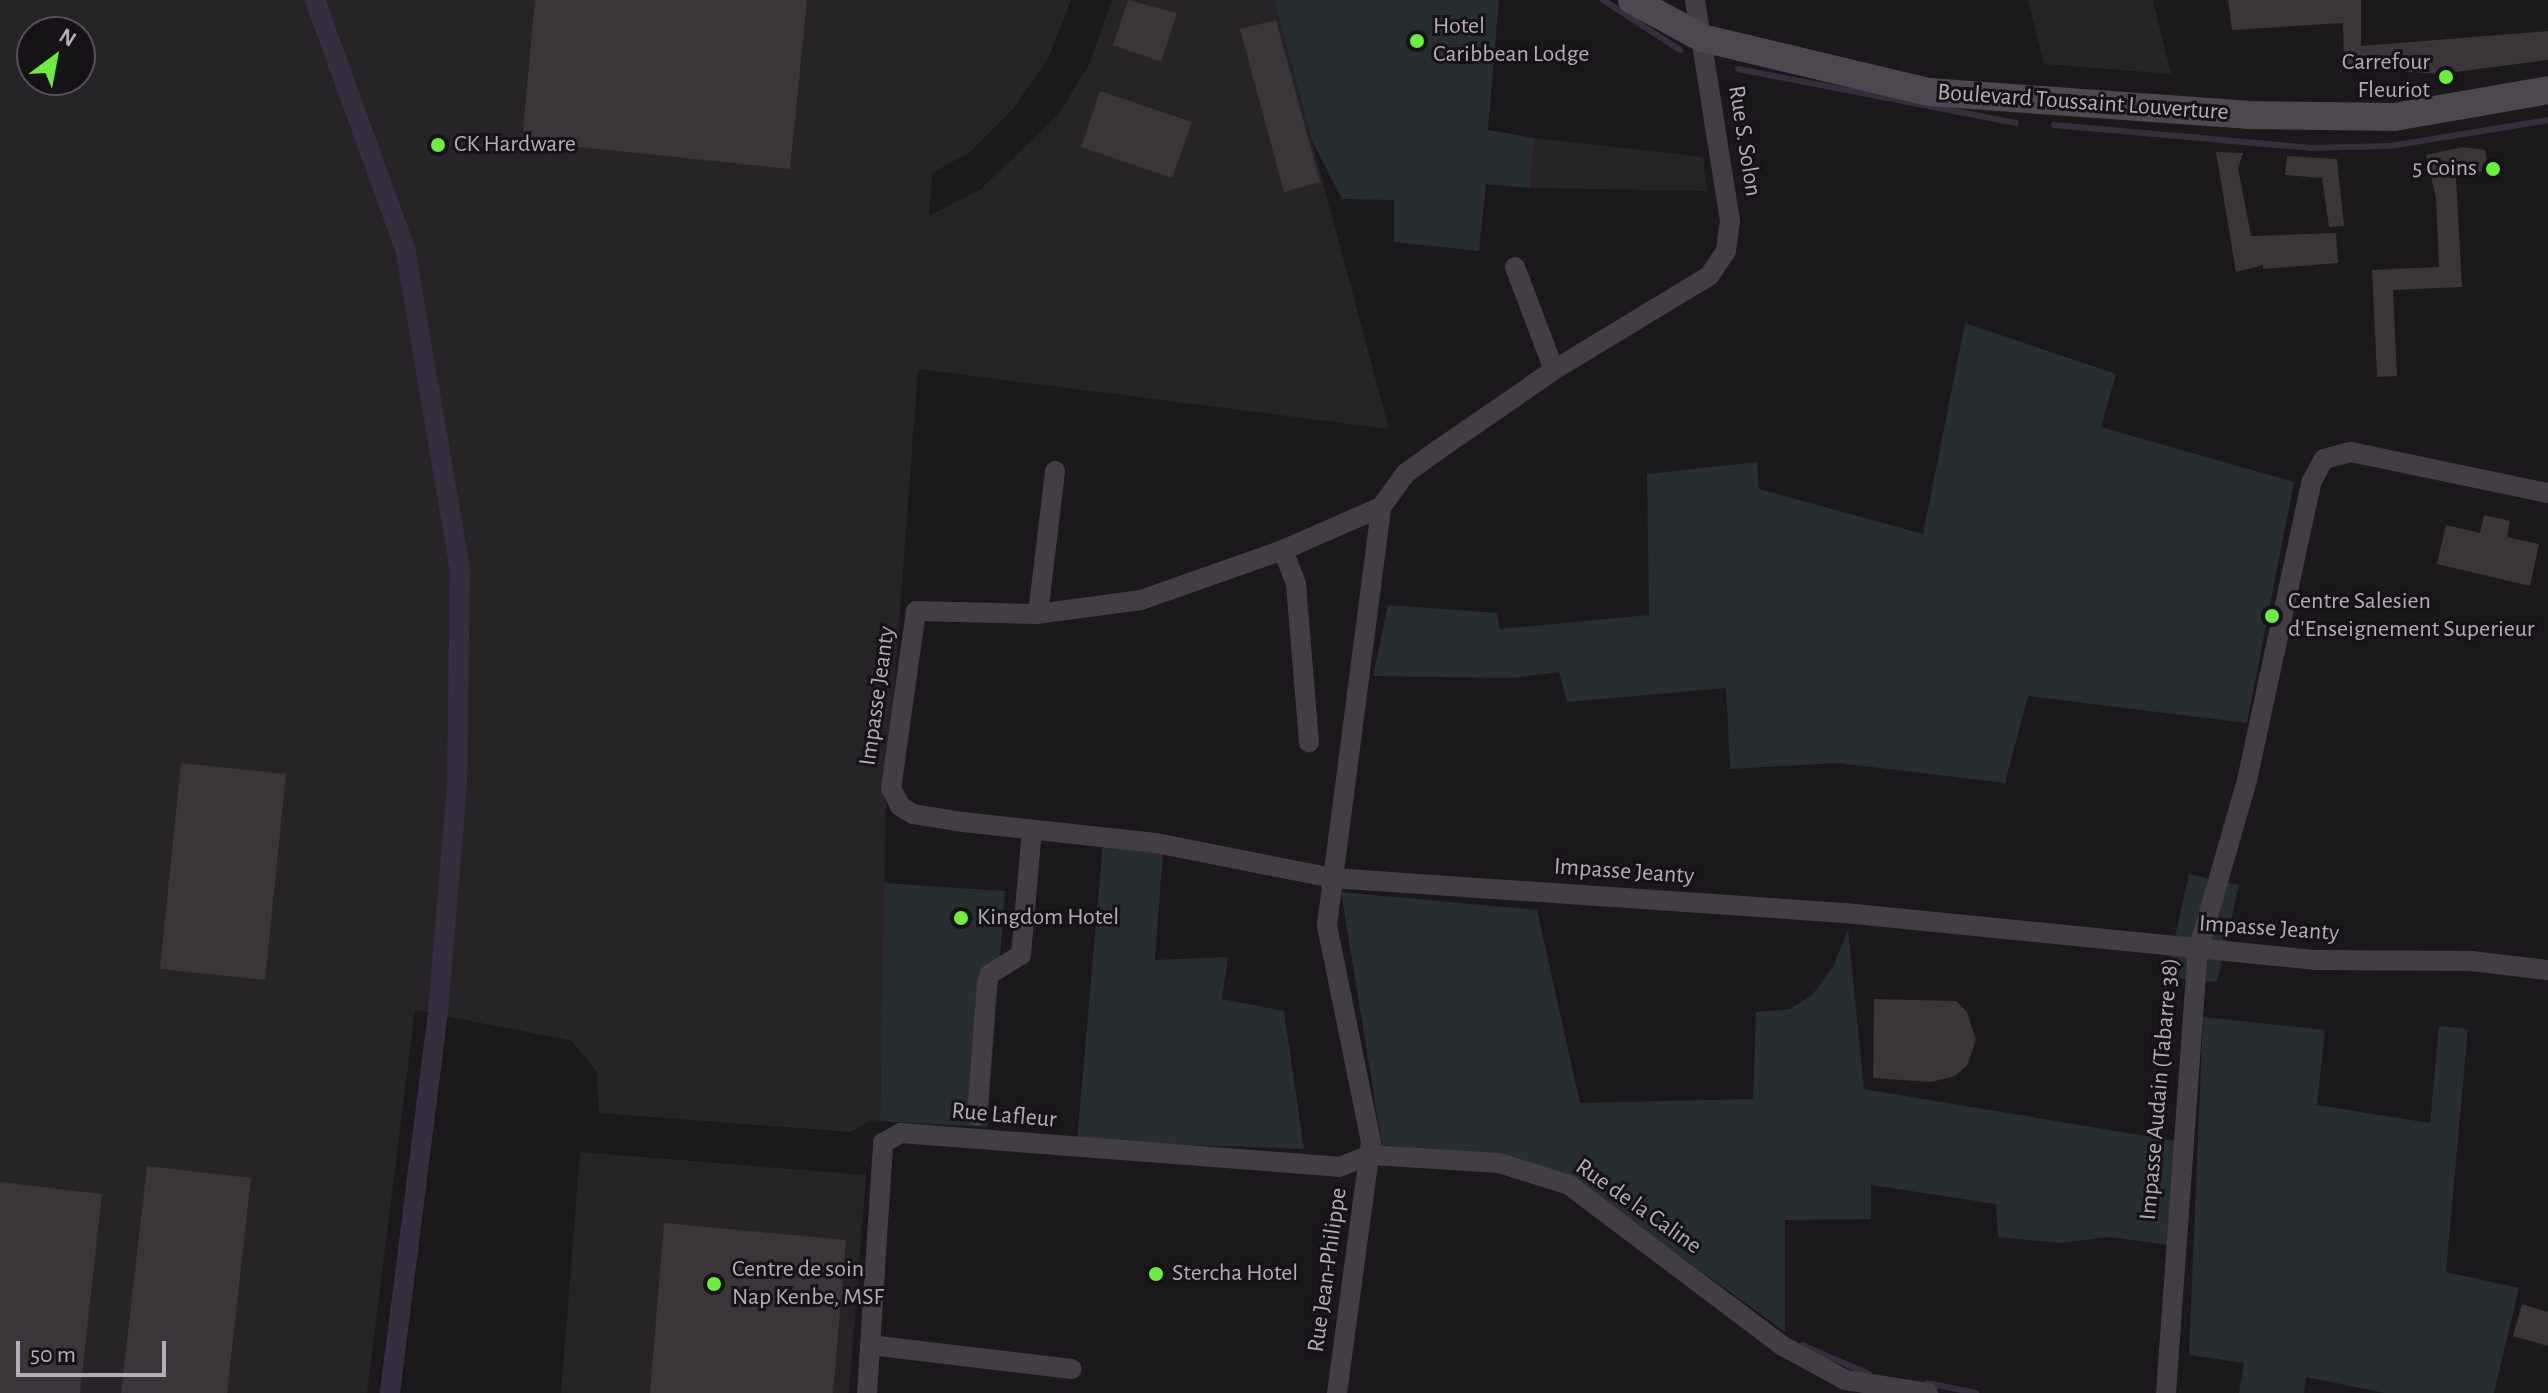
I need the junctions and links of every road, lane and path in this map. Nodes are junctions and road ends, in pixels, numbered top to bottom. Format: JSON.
{"nodes":[{"id":1,"x":1632,"y":0,"type":"edge"},
{"id":2,"x":1695,"y":0,"type":"edge"},
{"id":3,"x":1702,"y":38,"type":"junction"},
{"id":4,"x":2548,"y":90,"type":"edge"},
{"id":5,"x":1515,"y":267,"type":"dead end"},
{"id":6,"x":1554,"y":370,"type":"junction"},
{"id":7,"x":1055,"y":471,"type":"dead end"},
{"id":8,"x":2548,"y":493,"type":"edge"},
{"id":9,"x":1381,"y":507,"type":"junction"},
{"id":10,"x":1283,"y":550,"type":"junction"},
{"id":11,"x":1038,"y":614,"type":"junction"},
{"id":12,"x":1309,"y":742,"type":"dead end"},
{"id":13,"x":1032,"y":829,"type":"junction"},
{"id":14,"x":1332,"y":878,"type":"junction"},
{"id":15,"x":2198,"y":951,"type":"junction"},
{"id":16,"x":2548,"y":970,"type":"edge"},
{"id":17,"x":977,"y":1116,"type":"dead end"},
{"id":18,"x":1371,"y":1155,"type":"junction"},
{"id":19,"x":870,"y":1345,"type":"junction"},
{"id":20,"x":1072,"y":1369,"type":"dead end"},
{"id":21,"x":1844,"y":1387,"type":"edge"},
{"id":22,"x":867,"y":1393,"type":"edge"},
{"id":23,"x":1337,"y":1393,"type":"edge"},
{"id":24,"x":1928,"y":1393,"type":"edge"},
{"id":25,"x":2166,"y":1393,"type":"edge"}],
"edges":[{"from":1,"to":3,"type":"main road","name":"Boulevard Toussaint Louverture"},
{"from":2,"to":3,"type":"street","name":"Rue S. Solon"},
{"from":3,"to":4,"type":"main road","name":"Boulevard Toussaint Louverture"},
{"from":3,"to":6,"type":"street","name":"Rue S. Solon"},
{"from":5,"to":6,"type":"street"},
{"from":6,"to":9,"type":"street"},
{"from":7,"to":11,"type":"street"},
{"from":8,"to":15,"type":"street","name":"Impasse Audain (Tabarre 38)"},
{"from":9,"to":10,"type":"street"},
{"from":9,"to":14,"type":"street","name":"Rue Jean-Philippe"},
{"from":10,"to":11,"type":"street"},
{"from":10,"to":12,"type":"street"},
{"from":11,"to":13,"type":"street","name":"Impasse Jeanty"},
{"from":13,"to":14,"type":"street","name":"Impasse Jeanty"},
{"from":13,"to":17,"type":"street"},
{"from":14,"to":15,"type":"street","name":"Impasse Jeanty"},
{"from":14,"to":18,"type":"street","name":"Rue Jean-Philippe"},
{"from":15,"to":16,"type":"street","name":"Impasse Jeanty"},
{"from":15,"to":25,"type":"street","name":"Impasse Audain (Tabarre 38)"},
{"from":18,"to":19,"type":"street","name":"Rue Lafleur"},
{"from":18,"to":21,"type":"street","name":"Rue de la Caline"},
{"from":18,"to":23,"type":"street","name":"Rue Jean-Philippe"},
{"from":19,"to":20,"type":"street"},
{"from":19,"to":22,"type":"street","name":"Rue Lafleur"},
{"from":21,"to":24,"type":"street","name":"Rue de la Caline"}]}
